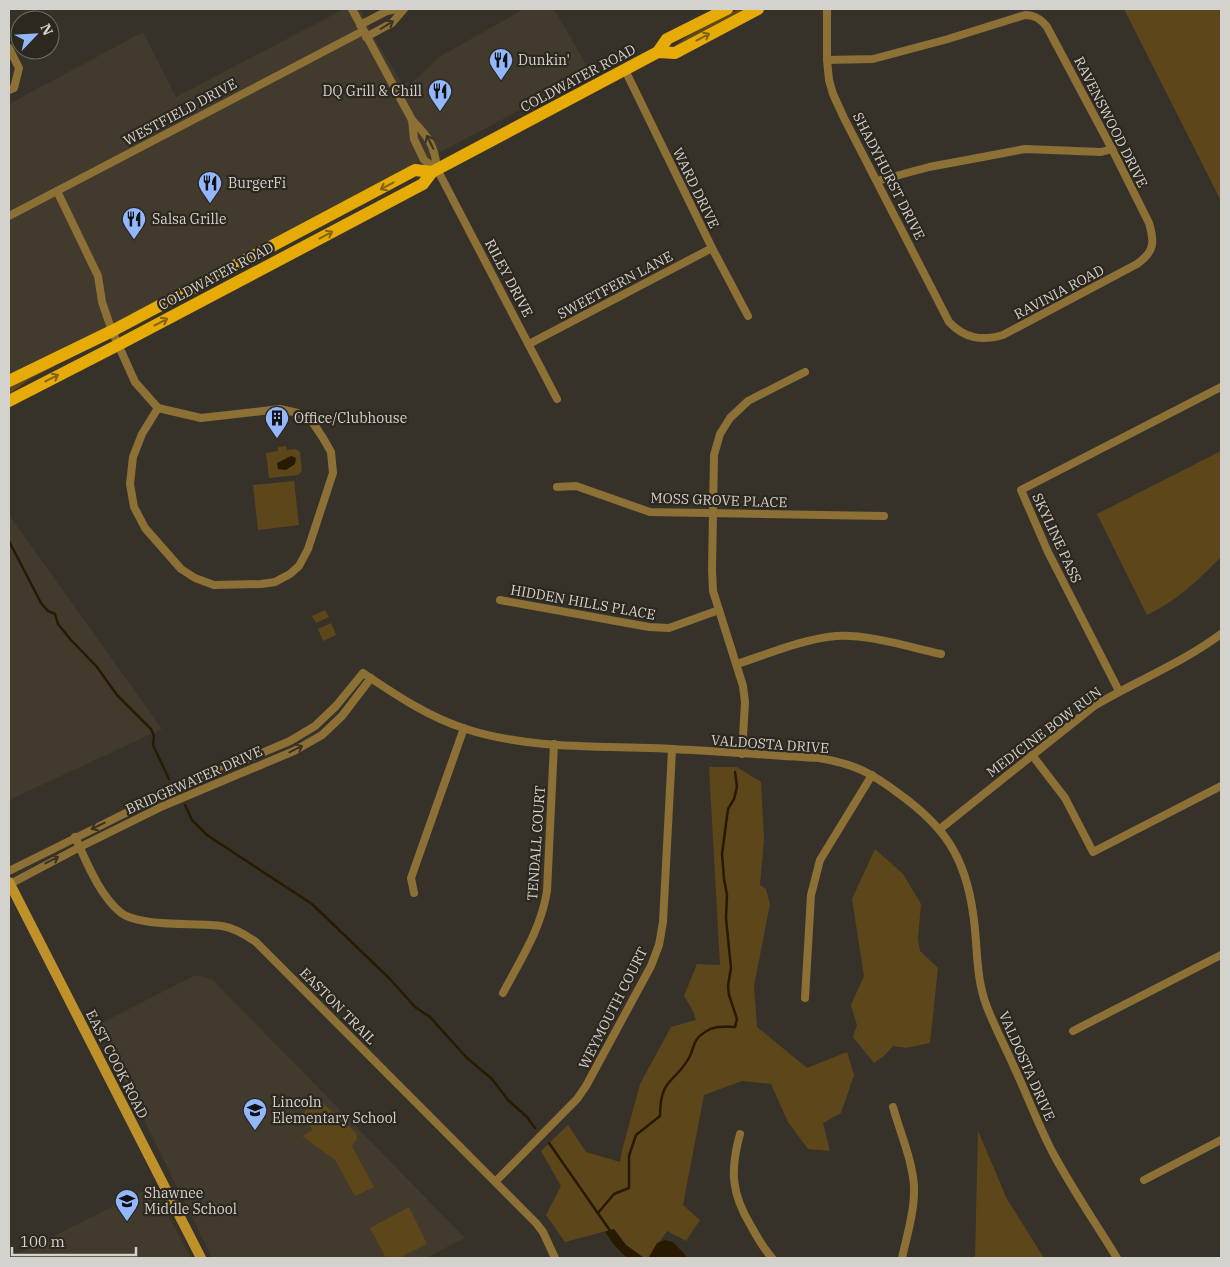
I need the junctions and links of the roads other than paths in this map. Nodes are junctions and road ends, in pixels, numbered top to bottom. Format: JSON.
{"nodes":[{"id":1,"x":352,"y":9,"type":"edge"},
{"id":2,"x":397,"y":9,"type":"edge"},
{"id":3,"x":404,"y":9,"type":"edge"},
{"id":4,"x":727,"y":9,"type":"edge"},
{"id":5,"x":758,"y":9,"type":"edge"},
{"id":6,"x":827,"y":9,"type":"edge"},
{"id":7,"x":363,"y":31,"type":"junction"},
{"id":8,"x":9,"y":48,"type":"edge"},
{"id":9,"x":658,"y":52,"type":"junction"},
{"id":10,"x":827,"y":60,"type":"junction"},
{"id":11,"x":625,"y":70,"type":"junction"},
{"id":12,"x":9,"y":90,"type":"edge"},
{"id":13,"x":412,"y":120,"type":"junction"},
{"id":14,"x":1112,"y":149,"type":"junction"},
{"id":15,"x":434,"y":170,"type":"junction"},
{"id":16,"x":877,"y":180,"type":"junction"},
{"id":17,"x":57,"y":191,"type":"junction"},
{"id":18,"x":9,"y":216,"type":"edge"},
{"id":19,"x":712,"y":248,"type":"junction"},
{"id":20,"x":1151,"y":250,"type":"joint"},
{"id":21,"x":748,"y":316,"type":"dead end"},
{"id":22,"x":112,"y":331,"type":"junction"},
{"id":23,"x":971,"y":338,"type":"joint"},
{"id":24,"x":529,"y":344,"type":"junction"},
{"id":25,"x":118,"y":345,"type":"junction"},
{"id":26,"x":805,"y":372,"type":"dead end"},
{"id":27,"x":9,"y":381,"type":"edge"},
{"id":28,"x":1221,"y":387,"type":"edge"},
{"id":29,"x":557,"y":399,"type":"dead end"},
{"id":30,"x":9,"y":401,"type":"edge"},
{"id":31,"x":158,"y":408,"type":"junction"},
{"id":32,"x":557,"y":487,"type":"dead end"},
{"id":33,"x":713,"y":513,"type":"junction"},
{"id":34,"x":884,"y":516,"type":"dead end"},
{"id":35,"x":500,"y":600,"type":"dead end"},
{"id":36,"x":719,"y":610,"type":"junction"},
{"id":37,"x":1221,"y":634,"type":"edge"},
{"id":38,"x":941,"y":654,"type":"dead end"},
{"id":39,"x":737,"y":664,"type":"junction"},
{"id":40,"x":364,"y":673,"type":"joint"},
{"id":41,"x":371,"y":678,"type":"junction"},
{"id":42,"x":1119,"y":691,"type":"junction"},
{"id":43,"x":464,"y":728,"type":"junction"},
{"id":44,"x":554,"y":744,"type":"junction"},
{"id":45,"x":672,"y":750,"type":"junction"},
{"id":46,"x":742,"y":754,"type":"junction"},
{"id":47,"x":1032,"y":755,"type":"junction"},
{"id":48,"x":872,"y":775,"type":"junction"},
{"id":49,"x":1221,"y":786,"type":"edge"},
{"id":50,"x":940,"y":829,"type":"junction"},
{"id":51,"x":75,"y":837,"type":"junction"},
{"id":52,"x":80,"y":846,"type":"junction"},
{"id":53,"x":9,"y":871,"type":"edge"},
{"id":54,"x":9,"y":883,"type":"edge"},
{"id":55,"x":414,"y":893,"type":"dead end"},
{"id":56,"x":1221,"y":955,"type":"edge"},
{"id":57,"x":503,"y":993,"type":"dead end"},
{"id":58,"x":805,"y":998,"type":"dead end"},
{"id":59,"x":1073,"y":1031,"type":"dead end"},
{"id":60,"x":893,"y":1107,"type":"dead end"},
{"id":61,"x":740,"y":1134,"type":"dead end"},
{"id":62,"x":1221,"y":1140,"type":"edge"},
{"id":63,"x":1144,"y":1180,"type":"dead end"},
{"id":64,"x":496,"y":1181,"type":"junction"},
{"id":65,"x":201,"y":1258,"type":"edge"},
{"id":66,"x":555,"y":1258,"type":"edge"},
{"id":67,"x":772,"y":1258,"type":"edge"},
{"id":68,"x":902,"y":1258,"type":"edge"},
{"id":69,"x":1117,"y":1258,"type":"edge"}],
"edges":[{"from":1,"to":7,"type":"street","name":"RILEY DRIVE"},
{"from":2,"to":7,"type":"street"},
{"from":7,"to":3,"type":"street","one_way":true},
{"from":4,"to":9,"type":"main road","name":"COLDWATER ROAD"},
{"from":9,"to":5,"type":"main road","name":"COLDWATER ROAD","one_way":true},
{"from":6,"to":10,"type":"street","name":"SHADYHURST DRIVE"},
{"from":7,"to":13,"type":"street","name":"RILEY DRIVE"},
{"from":7,"to":17,"type":"street","name":"WESTFIELD DRIVE"},
{"from":8,"to":12,"type":"street"},
{"from":9,"to":11,"type":"main road","name":"COLDWATER ROAD"},
{"from":10,"to":14,"type":"street","name":"RAVENSWOOD DRIVE"},
{"from":10,"to":16,"type":"street","name":"SHADYHURST DRIVE"},
{"from":11,"to":15,"type":"main road","name":"COLDWATER ROAD"},
{"from":11,"to":19,"type":"street","name":"WARD DRIVE"},
{"from":13,"to":15,"type":"street","name":"RILEY DRIVE"},
{"from":15,"to":13,"type":"street","name":"RILEY DRIVE","one_way":true},
{"from":14,"to":16,"type":"street"},
{"from":14,"to":20,"type":"street","name":"RAVENSWOOD DRIVE"},
{"from":15,"to":22,"type":"main road","name":"COLDWATER ROAD","one_way":true},
{"from":15,"to":24,"type":"street","name":"RILEY DRIVE"},
{"from":25,"to":15,"type":"main road","name":"COLDWATER ROAD","one_way":true},
{"from":16,"to":23,"type":"street","name":"SHADYHURST DRIVE"},
{"from":17,"to":18,"type":"street","name":"WESTFIELD DRIVE"},
{"from":17,"to":22,"type":"street"},
{"from":19,"to":21,"type":"street","name":"WARD DRIVE"},
{"from":19,"to":24,"type":"street","name":"SWEETFERN LANE"},
{"from":20,"to":23,"type":"street","name":"RAVINIA ROAD"},
{"from":22,"to":25,"type":"street"},
{"from":22,"to":27,"type":"main road","name":"COLDWATER ROAD"},
{"from":24,"to":29,"type":"street","name":"RILEY DRIVE"},
{"from":30,"to":25,"type":"main road","name":"COLDWATER ROAD","one_way":true},
{"from":25,"to":31,"type":"street"},
{"from":26,"to":33,"type":"street"},
{"from":28,"to":42,"type":"street","name":"SKYLINE PASS"},
{"from":31,"to":31,"type":"street"},
{"from":32,"to":33,"type":"street","name":"MOSS GROVE PLACE"},
{"from":33,"to":34,"type":"street","name":"MOSS GROVE PLACE"},
{"from":33,"to":36,"type":"street"},
{"from":35,"to":36,"type":"street","name":"HIDDEN HILLS PLACE"},
{"from":36,"to":39,"type":"street"},
{"from":37,"to":42,"type":"street","name":"MEDICINE BOW RUN"},
{"from":38,"to":39,"type":"street"},
{"from":39,"to":46,"type":"street"},
{"from":40,"to":41,"type":"street","name":"VALDOSTA DRIVE"},
{"from":40,"to":51,"type":"street","name":"BRIDGEWATER DRIVE","one_way":true},
{"from":41,"to":43,"type":"street","name":"VALDOSTA DRIVE"},
{"from":52,"to":41,"type":"street","name":"BRIDGEWATER DRIVE","one_way":true},
{"from":42,"to":47,"type":"street","name":"MEDICINE BOW RUN"},
{"from":43,"to":44,"type":"street","name":"VALDOSTA DRIVE"},
{"from":43,"to":55,"type":"street"},
{"from":44,"to":45,"type":"street","name":"VALDOSTA DRIVE"},
{"from":44,"to":57,"type":"street","name":"TENDALL COURT"},
{"from":45,"to":46,"type":"street","name":"VALDOSTA DRIVE"},
{"from":45,"to":64,"type":"street","name":"WEYMOUTH COURT"},
{"from":46,"to":48,"type":"street","name":"VALDOSTA DRIVE"},
{"from":47,"to":49,"type":"street"},
{"from":47,"to":50,"type":"street","name":"MEDICINE BOW RUN"},
{"from":48,"to":50,"type":"street","name":"VALDOSTA DRIVE"},
{"from":48,"to":58,"type":"street"},
{"from":50,"to":69,"type":"street","name":"VALDOSTA DRIVE"},
{"from":51,"to":52,"type":"street","name":"EASTON TRAIL"},
{"from":51,"to":53,"type":"street","name":"BRIDGEWATER DRIVE"},
{"from":54,"to":52,"type":"street","name":"BRIDGEWATER DRIVE","one_way":true},
{"from":52,"to":64,"type":"street","name":"EASTON TRAIL"},
{"from":54,"to":65,"type":"main road","name":"EAST COOK ROAD"},
{"from":56,"to":59,"type":"street"},
{"from":60,"to":68,"type":"street"},
{"from":61,"to":67,"type":"street"},
{"from":62,"to":63,"type":"street"},
{"from":64,"to":66,"type":"street","name":"EASTON TRAIL"}]}
